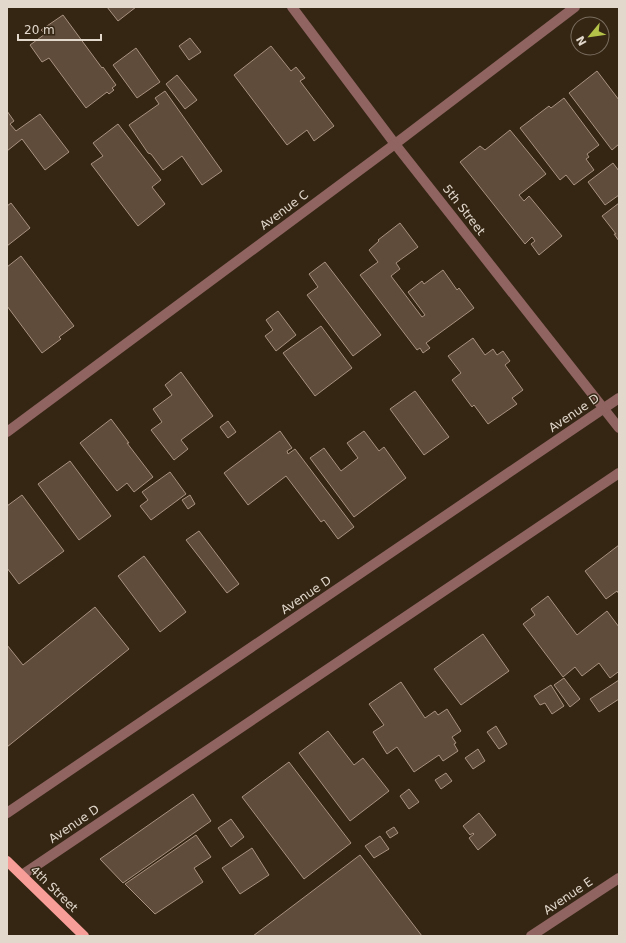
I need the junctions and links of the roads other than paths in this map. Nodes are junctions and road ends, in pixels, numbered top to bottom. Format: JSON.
{"nodes":[{"id":1,"x":292,"y":7,"type":"edge"},
{"id":2,"x":575,"y":7,"type":"edge"},
{"id":3,"x":395,"y":144,"type":"junction"},
{"id":4,"x":619,"y":398,"type":"edge"},
{"id":5,"x":604,"y":408,"type":"junction"},
{"id":6,"x":619,"y":428,"type":"edge"},
{"id":7,"x":7,"y":432,"type":"edge"},
{"id":8,"x":619,"y":473,"type":"edge"},
{"id":9,"x":7,"y":813,"type":"edge"},
{"id":10,"x":7,"y":861,"type":"edge"},
{"id":11,"x":22,"y":875,"type":"junction"},
{"id":12,"x":619,"y":878,"type":"edge"},
{"id":13,"x":84,"y":936,"type":"edge"},
{"id":14,"x":531,"y":936,"type":"edge"}],
"edges":[{"from":1,"to":3,"type":"street","name":"5th Street"},
{"from":2,"to":3,"type":"street","name":"Avenue C"},
{"from":3,"to":5,"type":"street","name":"5th Street"},
{"from":3,"to":7,"type":"street","name":"Avenue C"},
{"from":4,"to":5,"type":"street","name":"Avenue D"},
{"from":5,"to":6,"type":"street","name":"5th Street"},
{"from":5,"to":9,"type":"street","name":"Avenue D"},
{"from":8,"to":11,"type":"street","name":"Avenue D"},
{"from":10,"to":11,"type":"main road","name":"4th Street"},
{"from":11,"to":13,"type":"main road","name":"4th Street"},
{"from":12,"to":14,"type":"street","name":"Avenue E"}]}
